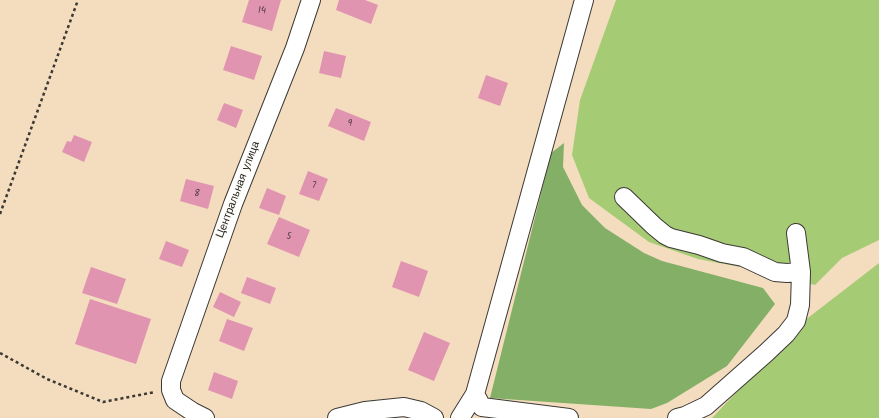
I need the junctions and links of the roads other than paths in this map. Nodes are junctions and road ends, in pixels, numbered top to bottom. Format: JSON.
{"nodes":[{"id":1,"x":311,"y":0,"type":"edge"},
{"id":2,"x":584,"y":0,"type":"edge"},
{"id":3,"x":624,"y":197,"type":"dead end"},
{"id":4,"x":796,"y":233,"type":"dead end"},
{"id":5,"x":801,"y":272,"type":"junction"},
{"id":6,"x":475,"y":394,"type":"junction"},
{"id":7,"x":205,"y":418,"type":"edge"},
{"id":8,"x":338,"y":418,"type":"edge"},
{"id":9,"x":434,"y":418,"type":"edge"},
{"id":10,"x":460,"y":418,"type":"edge"},
{"id":11,"x":569,"y":418,"type":"edge"},
{"id":12,"x":677,"y":418,"type":"edge"}],
"edges":[{"from":1,"to":7,"type":"street","name":"Центральная улица"},
{"from":2,"to":6,"type":"street"},
{"from":3,"to":5,"type":"street"},
{"from":4,"to":5,"type":"street"},
{"from":5,"to":12,"type":"street"},
{"from":6,"to":10,"type":"street"},
{"from":6,"to":11,"type":"street"},
{"from":8,"to":9,"type":"street"}]}
